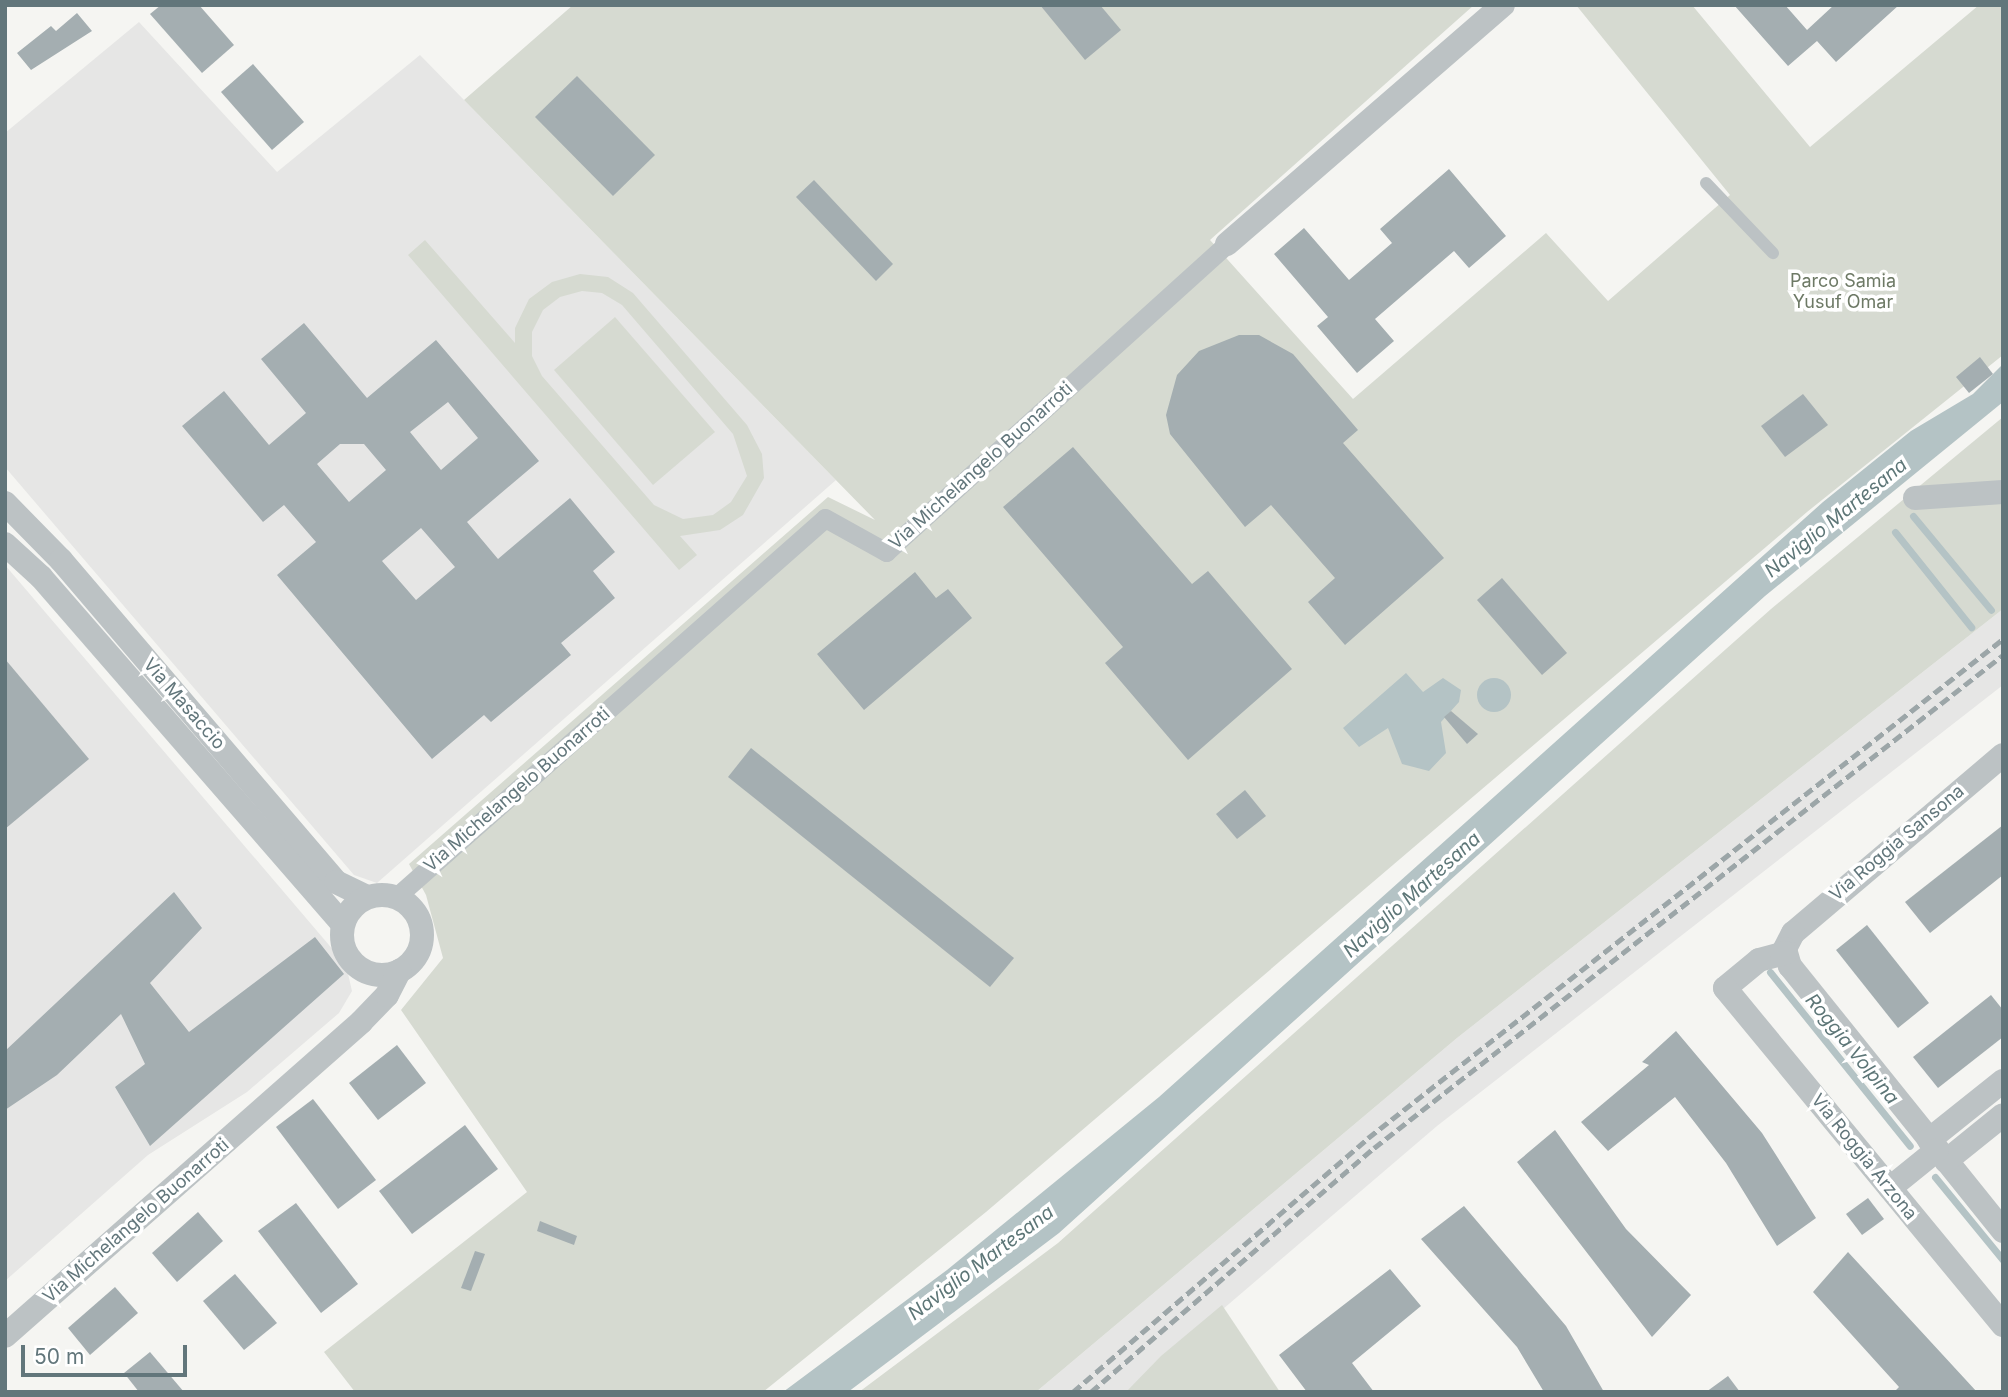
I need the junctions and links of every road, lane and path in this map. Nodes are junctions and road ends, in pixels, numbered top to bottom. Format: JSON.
{"nodes":[{"id":1,"x":1499,"y":7,"type":"edge"},
{"id":2,"x":1706,"y":183,"type":"dead end"},
{"id":3,"x":1227,"y":244,"type":"joint"},
{"id":4,"x":1773,"y":253,"type":"dead end"},
{"id":5,"x":2003,"y":492,"type":"edge"},
{"id":6,"x":1915,"y":498,"type":"dead end"},
{"id":7,"x":5,"y":503,"type":"edge"},
{"id":8,"x":5,"y":544,"type":"edge"},
{"id":9,"x":2003,"y":755,"type":"edge"},
{"id":10,"x":396,"y":897,"type":"junction"},
{"id":11,"x":367,"y":898,"type":"junction"},
{"id":12,"x":343,"y":924,"type":"junction"},
{"id":13,"x":1789,"y":943,"type":"junction"},
{"id":14,"x":400,"y":971,"type":"junction"},
{"id":15,"x":368,"y":972,"type":"junction"},
{"id":16,"x":1725,"y":988,"type":"joint"},
{"id":17,"x":361,"y":1023,"type":"junction"},
{"id":18,"x":2003,"y":1081,"type":"edge"},
{"id":19,"x":2003,"y":1115,"type":"edge"},
{"id":20,"x":1937,"y":1150,"type":"junction"},
{"id":21,"x":1890,"y":1188,"type":"junction"},
{"id":22,"x":2003,"y":1230,"type":"edge"},
{"id":23,"x":2003,"y":1325,"type":"edge"},
{"id":24,"x":5,"y":1336,"type":"edge"}],
"edges":[{"from":1,"to":3,"type":"street","name":"Via Michelangelo Buonarroti"},
{"from":2,"to":4,"type":"lane"},
{"from":3,"to":10,"type":"street","name":"Via Michelangelo Buonarroti"},
{"from":5,"to":6,"type":"street"},
{"from":7,"to":11,"type":"street","name":"Via Masaccio"},
{"from":8,"to":12,"type":"street","name":"Via Masaccio"},
{"from":9,"to":13,"type":"street","name":"Via Roggia Sansona"},
{"from":10,"to":11,"type":"street","name":"Via Masaccio"},
{"from":10,"to":14,"type":"street"},
{"from":11,"to":12,"type":"street"},
{"from":12,"to":15,"type":"street","name":"Via Masaccio"},
{"from":13,"to":16,"type":"street","name":"Via Roggia Sansona"},
{"from":13,"to":20,"type":"street"},
{"from":14,"to":15,"type":"street"},
{"from":14,"to":17,"type":"street","name":"Via Michelangelo Buonarroti"},
{"from":15,"to":17,"type":"street"},
{"from":16,"to":21,"type":"street","name":"Via Roggia Arzona"},
{"from":17,"to":24,"type":"street","name":"Via Michelangelo Buonarroti"},
{"from":18,"to":20,"type":"street"},
{"from":19,"to":20,"type":"street"},
{"from":20,"to":21,"type":"street"},
{"from":20,"to":22,"type":"street"},
{"from":21,"to":23,"type":"street","name":"Via Roggia Arzona"}]}
